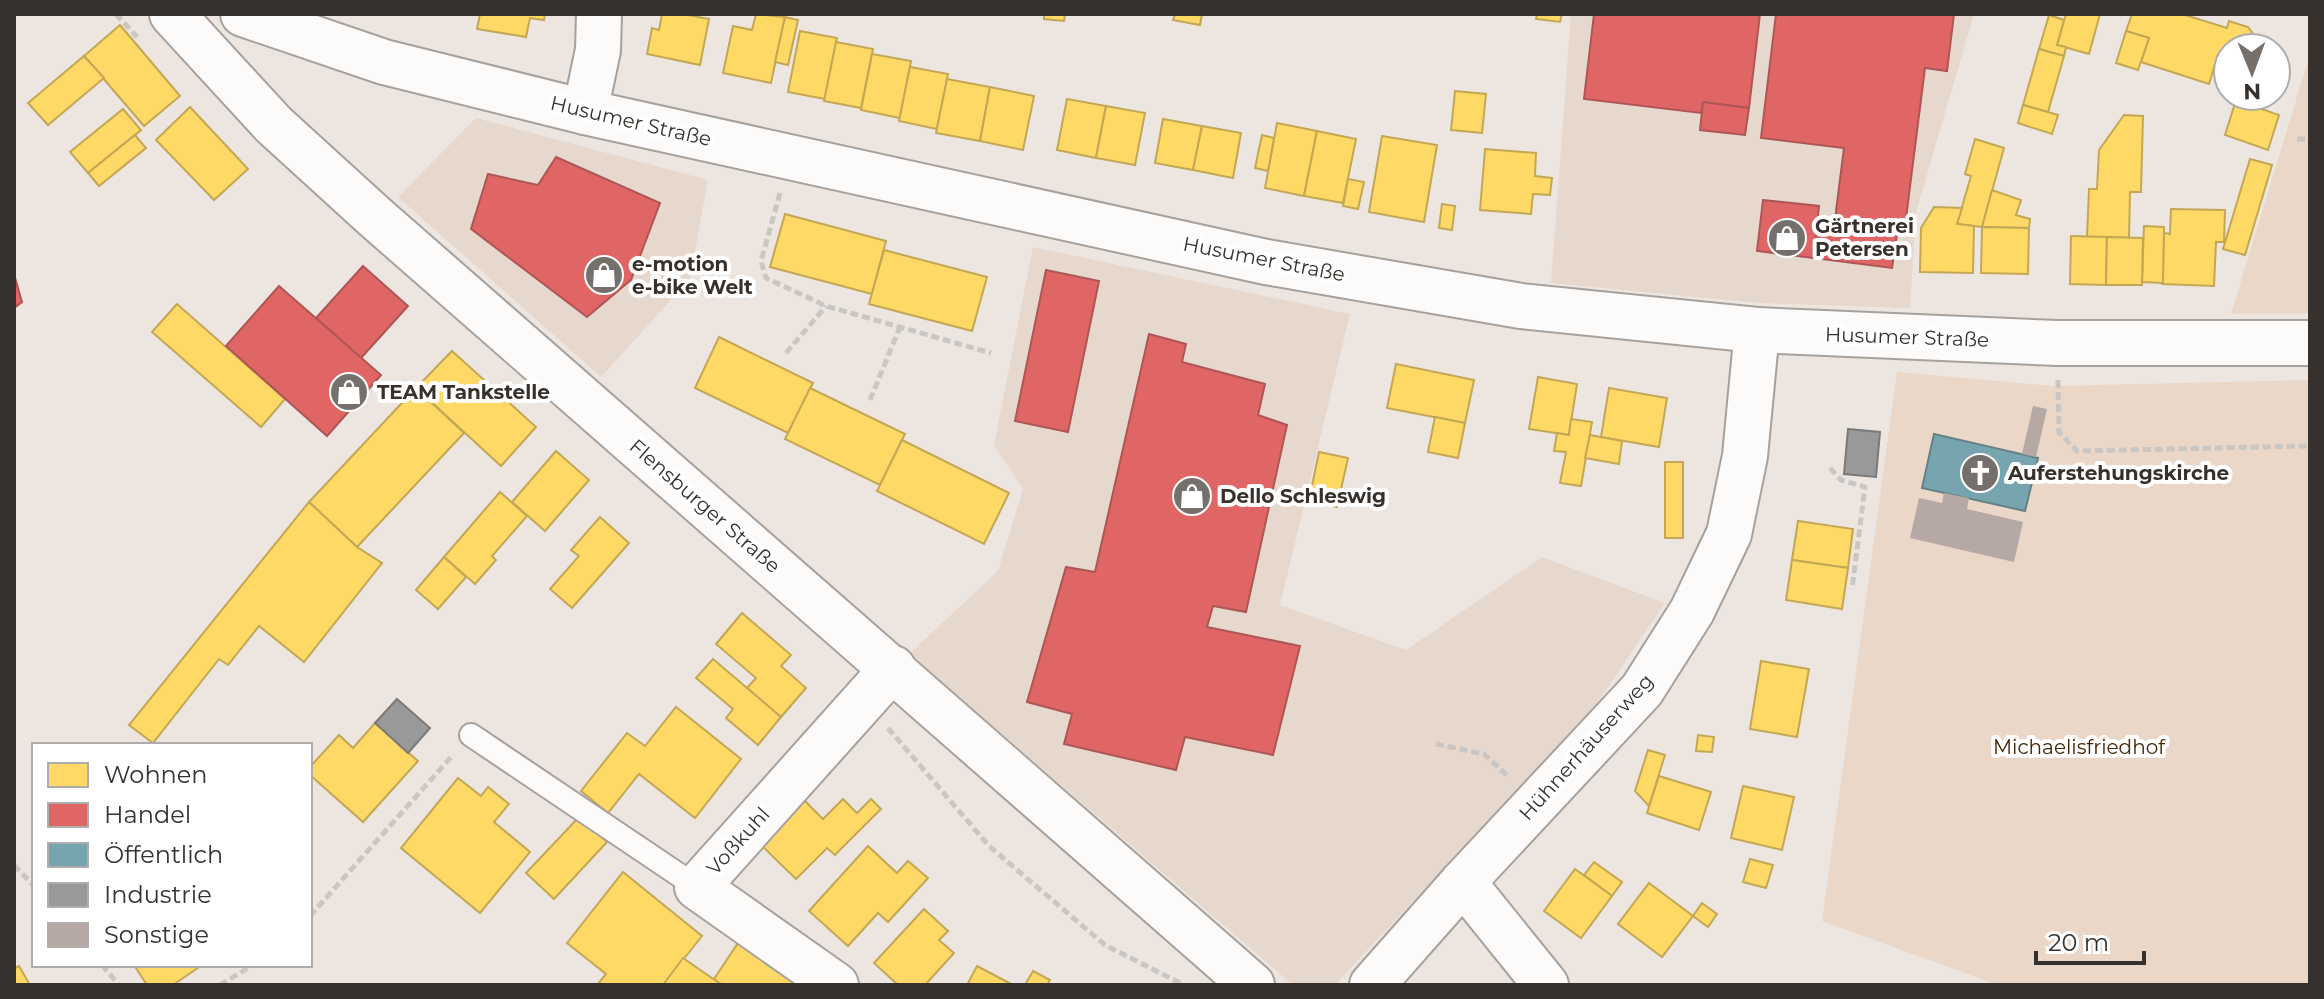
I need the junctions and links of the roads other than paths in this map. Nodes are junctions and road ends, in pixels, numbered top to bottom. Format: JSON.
{"nodes":[{"id":1,"x":243,"y":14,"type":"edge"},
{"id":2,"x":599,"y":14,"type":"edge"},
{"id":3,"x":159,"y":31,"type":"edge"},
{"id":4,"x":585,"y":112,"type":"junction"},
{"id":5,"x":1757,"y":330,"type":"junction"},
{"id":6,"x":2310,"y":343,"type":"edge"},
{"id":7,"x":893,"y":668,"type":"junction"},
{"id":8,"x":471,"y":735,"type":"road end"},
{"id":9,"x":1463,"y":882,"type":"junction"},
{"id":10,"x":697,"y":887,"type":"junction"},
{"id":11,"x":836,"y":985,"type":"edge"},
{"id":12,"x":1252,"y":985,"type":"edge"},
{"id":13,"x":1372,"y":985,"type":"edge"},
{"id":14,"x":1546,"y":985,"type":"edge"}],
"edges":[{"from":1,"to":4,"type":"street","name":"Husumer Straße"},
{"from":2,"to":4,"type":"street"},
{"from":3,"to":7,"type":"street","name":"Flensburger Straße"},
{"from":4,"to":5,"type":"street","name":"Husumer Straße"},
{"from":5,"to":6,"type":"street","name":"Husumer Straße"},
{"from":5,"to":9,"type":"street","name":"Hühnerhäuserweg"},
{"from":7,"to":10,"type":"street","name":"Voßkuhl"},
{"from":7,"to":12,"type":"street","name":"Flensburger Straße"},
{"from":8,"to":10,"type":"lane"},
{"from":9,"to":13,"type":"street","name":"Hühnerhäuserweg"},
{"from":9,"to":14,"type":"street"},
{"from":10,"to":11,"type":"street","name":"Voßkuhl"}]}
